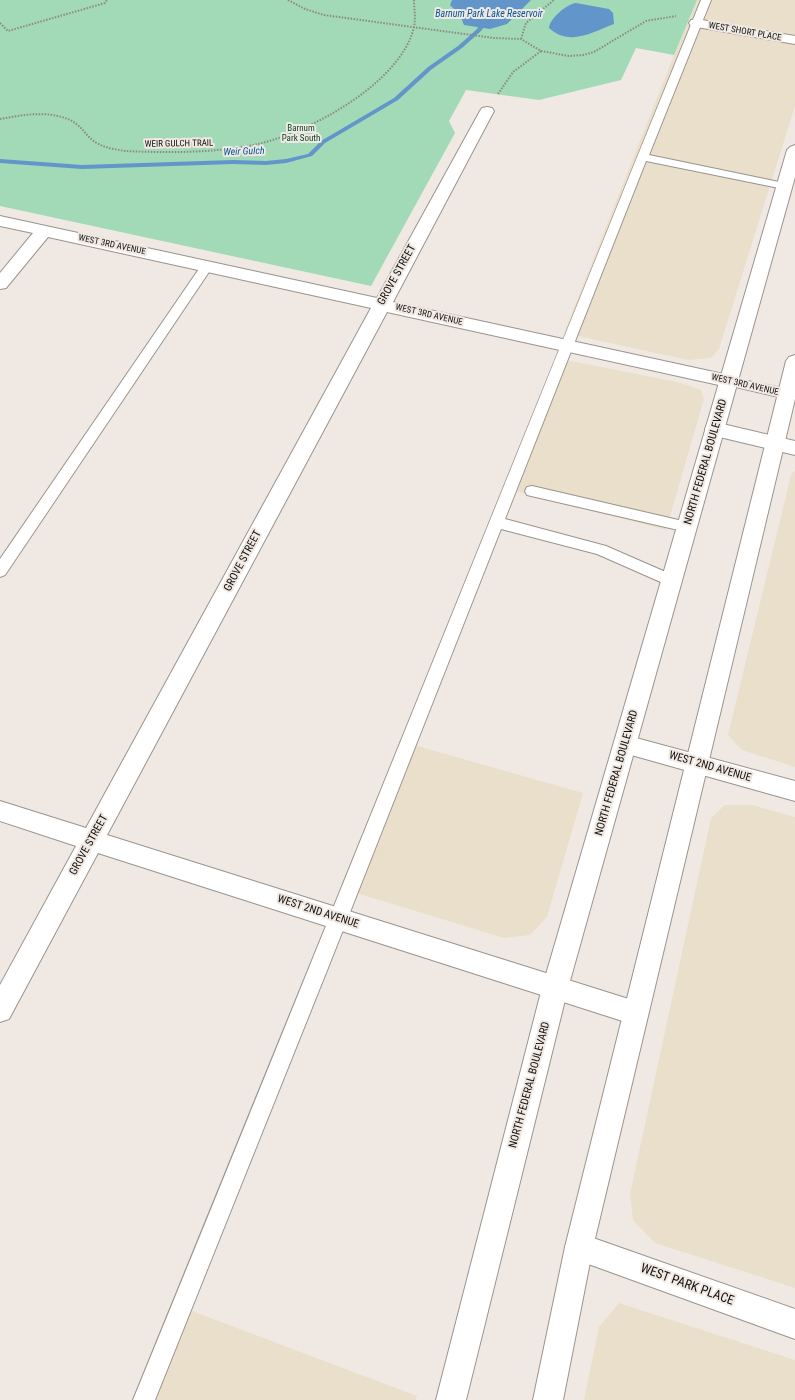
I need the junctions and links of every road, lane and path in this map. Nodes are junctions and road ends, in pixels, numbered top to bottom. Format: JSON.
{"nodes":[{"id":1,"x":107,"y":0,"type":"edge"},
{"id":2,"x":288,"y":0,"type":"edge"},
{"id":3,"x":414,"y":0,"type":"edge"},
{"id":4,"x":554,"y":0,"type":"edge"},
{"id":5,"x":706,"y":0,"type":"edge"},
{"id":6,"x":697,"y":21,"type":"junction"},
{"id":7,"x":0,"y":24,"type":"edge"},
{"id":8,"x":414,"y":26,"type":"junction"},
{"id":9,"x":521,"y":39,"type":"junction"},
{"id":10,"x":795,"y":40,"type":"edge"},
{"id":11,"x":541,"y":51,"type":"junction"},
{"id":12,"x":486,"y":111,"type":"joint"},
{"id":13,"x":0,"y":119,"type":"edge"},
{"id":14,"x":795,"y":150,"type":"edge"},
{"id":15,"x":642,"y":157,"type":"junction"},
{"id":16,"x":784,"y":186,"type":"junction"},
{"id":17,"x":0,"y":221,"type":"edge"},
{"id":18,"x":44,"y":230,"type":"junction"},
{"id":19,"x":207,"y":266,"type":"junction"},
{"id":20,"x":0,"y":284,"type":"edge"},
{"id":21,"x":381,"y":305,"type":"junction"},
{"id":22,"x":566,"y":346,"type":"junction"},
{"id":23,"x":795,"y":361,"type":"edge"},
{"id":24,"x":728,"y":381,"type":"junction"},
{"id":25,"x":787,"y":394,"type":"junction"},
{"id":26,"x":714,"y":429,"type":"junction"},
{"id":27,"x":785,"y":446,"type":"edge"},
{"id":28,"x":532,"y":491,"type":"dead end"},
{"id":29,"x":496,"y":522,"type":"junction"},
{"id":30,"x":687,"y":527,"type":"junction"},
{"id":31,"x":0,"y":571,"type":"edge"},
{"id":32,"x":672,"y":581,"type":"junction"},
{"id":33,"x":625,"y":744,"type":"junction"},
{"id":34,"x":696,"y":763,"type":"junction"},
{"id":35,"x":795,"y":791,"type":"edge"},
{"id":36,"x":0,"y":811,"type":"edge"},
{"id":37,"x":91,"y":840,"type":"junction"},
{"id":38,"x":338,"y":919,"type":"junction"},
{"id":39,"x":555,"y":988,"type":"junction"},
{"id":40,"x":0,"y":1010,"type":"edge"},
{"id":41,"x":635,"y":1013,"type":"junction"},
{"id":42,"x":579,"y":1247,"type":"junction"},
{"id":43,"x":795,"y":1324,"type":"edge"},
{"id":44,"x":144,"y":1400,"type":"edge"},
{"id":45,"x":451,"y":1400,"type":"edge"},
{"id":46,"x":548,"y":1400,"type":"edge"}],
"edges":[{"from":1,"to":7,"type":"path"},
{"from":2,"to":8,"type":"path"},
{"from":3,"to":8,"type":"path","name":"WEIR GULCH TRAIL"},
{"from":4,"to":9,"type":"path"},
{"from":5,"to":6,"type":"lane"},
{"from":6,"to":10,"type":"street","name":"WEST SHORT PLACE"},
{"from":6,"to":11,"type":"path"},
{"from":6,"to":15,"type":"lane"},
{"from":8,"to":9,"type":"path"},
{"from":8,"to":13,"type":"path","name":"WEIR GULCH TRAIL"},
{"from":9,"to":11,"type":"path"},
{"from":11,"to":12,"type":"path"},
{"from":12,"to":21,"type":"street","name":"GROVE STREET"},
{"from":14,"to":16,"type":"street","name":"NORTH FEDERAL BOULEVARD"},
{"from":15,"to":16,"type":"lane"},
{"from":15,"to":22,"type":"lane"},
{"from":16,"to":24,"type":"street","name":"NORTH FEDERAL BOULEVARD"},
{"from":17,"to":18,"type":"street","name":"WEST 3RD AVENUE"},
{"from":18,"to":19,"type":"street","name":"WEST 3RD AVENUE"},
{"from":18,"to":20,"type":"street"},
{"from":19,"to":21,"type":"street","name":"WEST 3RD AVENUE"},
{"from":19,"to":31,"type":"lane"},
{"from":21,"to":22,"type":"street","name":"WEST 3RD AVENUE"},
{"from":21,"to":37,"type":"street","name":"GROVE STREET"},
{"from":22,"to":24,"type":"street","name":"WEST 3RD AVENUE"},
{"from":22,"to":29,"type":"lane"},
{"from":23,"to":25,"type":"street"},
{"from":24,"to":25,"type":"lane","name":"WEST 3RD AVENUE"},
{"from":24,"to":26,"type":"street","name":"NORTH FEDERAL BOULEVARD"},
{"from":25,"to":27,"type":"street"},
{"from":26,"to":27,"type":"street"},
{"from":26,"to":30,"type":"street","name":"NORTH FEDERAL BOULEVARD"},
{"from":27,"to":34,"type":"street"},
{"from":28,"to":30,"type":"lane"},
{"from":29,"to":32,"type":"lane"},
{"from":29,"to":38,"type":"lane"},
{"from":30,"to":32,"type":"street","name":"NORTH FEDERAL BOULEVARD"},
{"from":32,"to":33,"type":"street","name":"NORTH FEDERAL BOULEVARD"},
{"from":33,"to":34,"type":"street","name":"WEST 2ND AVENUE"},
{"from":33,"to":39,"type":"street","name":"NORTH FEDERAL BOULEVARD"},
{"from":34,"to":35,"type":"street","name":"WEST 2ND AVENUE"},
{"from":34,"to":41,"type":"street"},
{"from":36,"to":37,"type":"street","name":"WEST 2ND AVENUE"},
{"from":37,"to":38,"type":"street","name":"WEST 2ND AVENUE"},
{"from":37,"to":40,"type":"street","name":"GROVE STREET"},
{"from":38,"to":39,"type":"street","name":"WEST 2ND AVENUE"},
{"from":38,"to":44,"type":"lane"},
{"from":39,"to":41,"type":"street","name":"WEST 2ND AVENUE"},
{"from":39,"to":45,"type":"street","name":"NORTH FEDERAL BOULEVARD"},
{"from":41,"to":42,"type":"street"},
{"from":42,"to":43,"type":"street","name":"WEST PARK PLACE"},
{"from":42,"to":46,"type":"street"}]}
